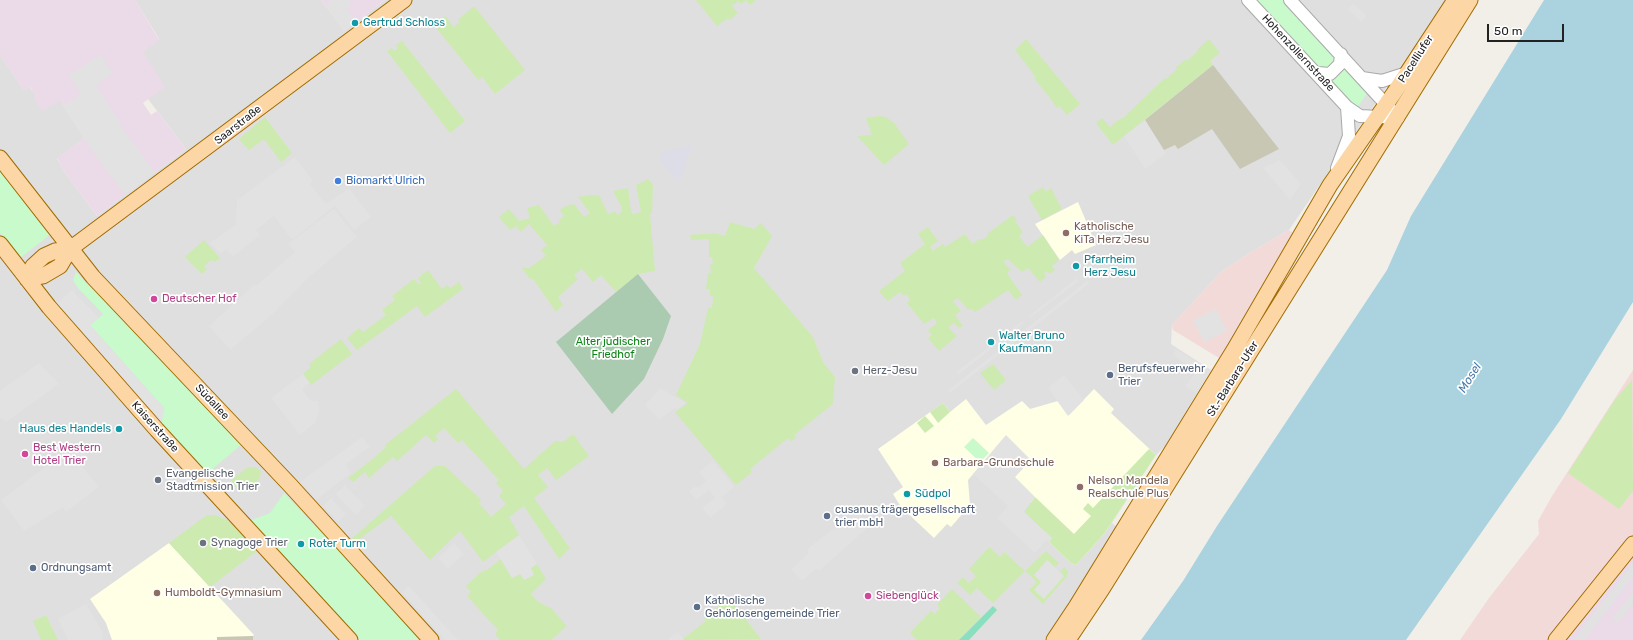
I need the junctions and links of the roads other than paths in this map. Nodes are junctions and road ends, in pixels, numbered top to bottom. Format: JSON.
{"nodes":[{"id":1,"x":404,"y":0,"type":"edge"},
{"id":2,"x":1248,"y":0,"type":"edge"},
{"id":3,"x":1290,"y":0,"type":"edge"},
{"id":4,"x":1455,"y":0,"type":"edge"},
{"id":5,"x":1470,"y":0,"type":"edge"},
{"id":6,"x":1341,"y":54,"type":"junction"},
{"id":7,"x":1318,"y":73,"type":"junction"},
{"id":8,"x":1407,"y":73,"type":"junction"},
{"id":9,"x":1362,"y":78,"type":"junction"},
{"id":10,"x":1386,"y":104,"type":"junction"},
{"id":11,"x":1347,"y":107,"type":"junction"},
{"id":12,"x":1377,"y":118,"type":"junction"},
{"id":13,"x":1398,"y":118,"type":"junction"},
{"id":14,"x":0,"y":158,"type":"edge"},
{"id":15,"x":1330,"y":185,"type":"junction"},
{"id":16,"x":0,"y":244,"type":"edge"},
{"id":17,"x":70,"y":249,"type":"junction"},
{"id":18,"x":27,"y":279,"type":"junction"},
{"id":19,"x":1633,"y":544,"type":"edge"},
{"id":20,"x":350,"y":640,"type":"edge"},
{"id":21,"x":431,"y":640,"type":"edge"},
{"id":22,"x":1054,"y":640,"type":"edge"},
{"id":23,"x":1068,"y":640,"type":"edge"},
{"id":24,"x":1556,"y":640,"type":"edge"}],
"edges":[{"from":1,"to":17,"type":"main road","name":"Saarstraße"},
{"from":2,"to":7,"type":"street","name":"Hohenzollernstraße"},
{"from":3,"to":6,"type":"street"},
{"from":4,"to":8,"type":"main road","name":"Pacelliufer"},
{"from":5,"to":13,"type":"main road","name":"Pacelliufer"},
{"from":6,"to":7,"type":"street"},
{"from":6,"to":9,"type":"street"},
{"from":7,"to":11,"type":"street","name":"Hohenzollernstraße"},
{"from":8,"to":9,"type":"street"},
{"from":8,"to":10,"type":"main road","name":"Pacelliufer"},
{"from":9,"to":10,"type":"street"},
{"from":10,"to":12,"type":"main road","name":"Pacelliufer"},
{"from":10,"to":13,"type":"street"},
{"from":11,"to":12,"type":"street","name":"Hohenzollernstraße"},
{"from":11,"to":15,"type":"street"},
{"from":12,"to":13,"type":"street","name":"Hohenzollernstraße"},
{"from":12,"to":15,"type":"main road","name":"St.-Barbara-Ufer"},
{"from":13,"to":23,"type":"main road","name":"St.-Barbara-Ufer"},
{"from":14,"to":17,"type":"main road","name":"Südallee"},
{"from":15,"to":22,"type":"main road","name":"St.-Barbara-Ufer"},
{"from":16,"to":18,"type":"main road","name":"Kaiserstraße"},
{"from":17,"to":18,"type":"main road"},
{"from":17,"to":21,"type":"main road","name":"Südallee"},
{"from":18,"to":20,"type":"main road","name":"Kaiserstraße"},
{"from":19,"to":24,"type":"main road"}]}
